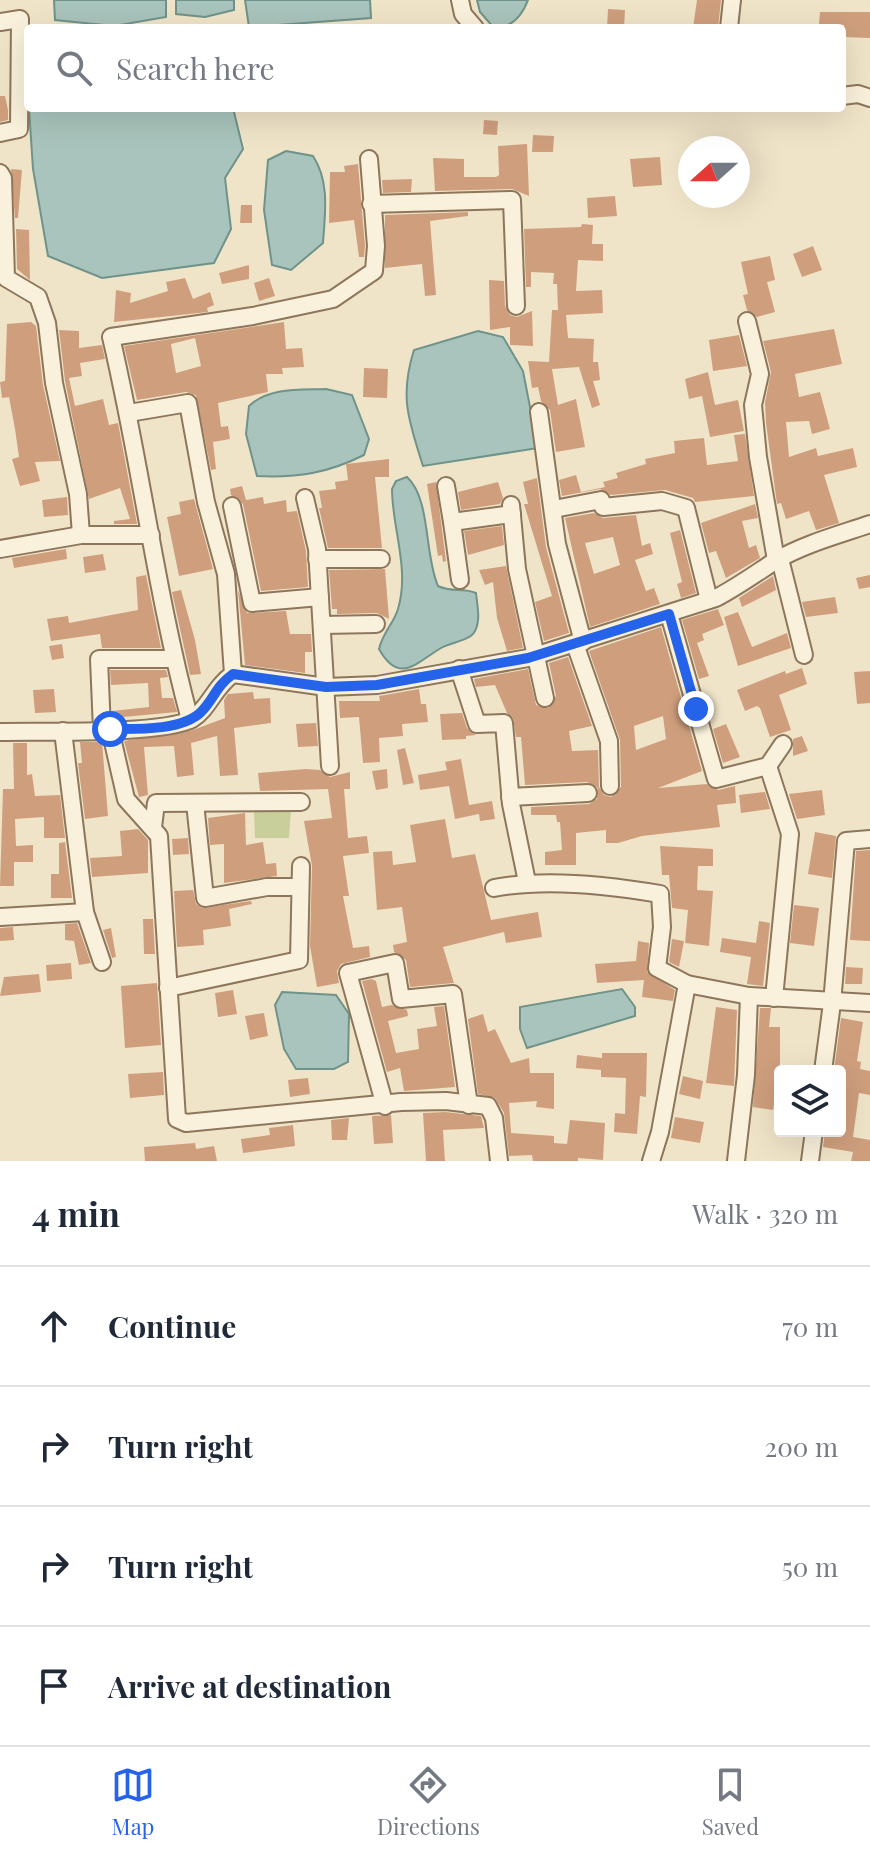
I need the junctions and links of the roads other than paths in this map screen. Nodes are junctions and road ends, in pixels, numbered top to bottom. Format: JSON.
{"nodes":[{"id":1,"x":460,"y":0,"type":"edge"},
{"id":2,"x":732,"y":0,"type":"edge"},
{"id":3,"x":0,"y":22,"type":"edge"},
{"id":4,"x":472,"y":24,"type":"edge"},
{"id":5,"x":729,"y":24,"type":"edge"},
{"id":6,"x":846,"y":96,"type":"edge"},
{"id":7,"x":870,"y":98,"type":"edge"},
{"id":8,"x":0,"y":133,"type":"edge"},
{"id":9,"x":369,"y":159,"type":"dead end"},
{"id":10,"x":0,"y":173,"type":"edge"},
{"id":11,"x":371,"y":204,"type":"junction"},
{"id":12,"x":516,"y":306,"type":"dead end"},
{"id":13,"x":747,"y":321,"type":"dead end"},
{"id":14,"x":539,"y":412,"type":"dead end"},
{"id":15,"x":129,"y":413,"type":"junction"},
{"id":16,"x":446,"y":486,"type":"dead end"},
{"id":17,"x":305,"y":498,"type":"dead end"},
{"id":18,"x":232,"y":506,"type":"dead end"},
{"id":19,"x":554,"y":509,"type":"junction"},
{"id":20,"x":452,"y":522,"type":"junction"},
{"id":21,"x":870,"y":524,"type":"edge"},
{"id":22,"x":81,"y":535,"type":"junction"},
{"id":23,"x":151,"y":535,"type":"junction"},
{"id":24,"x":0,"y":549,"type":"edge"},
{"id":25,"x":317,"y":559,"type":"junction"},
{"id":26,"x":381,"y":559,"type":"dead end"},
{"id":27,"x":778,"y":560,"type":"junction"},
{"id":28,"x":460,"y":580,"type":"dead end"},
{"id":29,"x":320,"y":597,"type":"junction"},
{"id":30,"x":709,"y":600,"type":"junction"},
{"id":31,"x":669,"y":614,"type":"junction"},
{"id":32,"x":376,"y":624,"type":"dead end"},
{"id":33,"x":322,"y":625,"type":"junction"},
{"id":34,"x":579,"y":643,"type":"junction"},
{"id":35,"x":536,"y":654,"type":"junction"},
{"id":36,"x":804,"y":655,"type":"dead end"},
{"id":37,"x":174,"y":659,"type":"junction"},
{"id":38,"x":459,"y":669,"type":"junction"},
{"id":39,"x":233,"y":674,"type":"junction"},
{"id":40,"x":326,"y":687,"type":"junction"},
{"id":41,"x":545,"y":698,"type":"dead end"},
{"id":42,"x":190,"y":720,"type":"junction"},
{"id":43,"x":106,"y":730,"type":"junction"},
{"id":44,"x":63,"y":731,"type":"junction"},
{"id":45,"x":0,"y":732,"type":"edge"},
{"id":46,"x":783,"y":744,"type":"dead end"},
{"id":47,"x":330,"y":766,"type":"dead end"},
{"id":48,"x":768,"y":766,"type":"junction"},
{"id":49,"x":610,"y":786,"type":"dead end"},
{"id":50,"x":588,"y":793,"type":"dead end"},
{"id":51,"x":510,"y":797,"type":"junction"},
{"id":52,"x":301,"y":802,"type":"dead end"},
{"id":53,"x":195,"y":803,"type":"junction"},
{"id":54,"x":153,"y":827,"type":"junction"},
{"id":55,"x":870,"y":839,"type":"edge"},
{"id":56,"x":301,"y":866,"type":"dead end"},
{"id":57,"x":527,"y":882,"type":"junction"},
{"id":58,"x":300,"y":887,"type":"junction"},
{"id":59,"x":494,"y":888,"type":"dead end"},
{"id":60,"x":85,"y":912,"type":"junction"},
{"id":61,"x":0,"y":917,"type":"edge"},
{"id":62,"x":102,"y":962,"type":"dead end"},
{"id":63,"x":687,"y":984,"type":"junction"},
{"id":64,"x":168,"y":988,"type":"junction"},
{"id":65,"x":749,"y":996,"type":"junction"},
{"id":66,"x":774,"y":998,"type":"junction"},
{"id":67,"x":832,"y":1003,"type":"junction"},
{"id":68,"x":870,"y":1003,"type":"edge"},
{"id":69,"x":824,"y":1065,"type":"edge"},
{"id":70,"x":469,"y":1105,"type":"junction"},
{"id":71,"x":385,"y":1106,"type":"junction"},
{"id":72,"x":813,"y":1137,"type":"edge"},
{"id":73,"x":499,"y":1161,"type":"edge"},
{"id":74,"x":651,"y":1161,"type":"edge"},
{"id":75,"x":736,"y":1161,"type":"edge"},
{"id":76,"x":810,"y":1161,"type":"edge"}],
"edges":[{"from":1,"to":4,"type":"street"},
{"from":2,"to":5,"type":"street"},
{"from":3,"to":8,"type":"street"},
{"from":6,"to":7,"type":"street"},
{"from":9,"to":11,"type":"street"},
{"from":10,"to":22,"type":"street"},
{"from":11,"to":12,"type":"street"},
{"from":11,"to":15,"type":"street"},
{"from":13,"to":27,"type":"street"},
{"from":14,"to":19,"type":"street"},
{"from":15,"to":23,"type":"street"},
{"from":15,"to":39,"type":"street"},
{"from":16,"to":20,"type":"street"},
{"from":17,"to":25,"type":"street"},
{"from":18,"to":29,"type":"street"},
{"from":19,"to":30,"type":"street"},
{"from":19,"to":34,"type":"street"},
{"from":20,"to":28,"type":"street"},
{"from":20,"to":35,"type":"street"},
{"from":21,"to":27,"type":"street"},
{"from":22,"to":23,"type":"street"},
{"from":22,"to":24,"type":"street"},
{"from":23,"to":37,"type":"street"},
{"from":25,"to":26,"type":"street"},
{"from":25,"to":29,"type":"street"},
{"from":27,"to":30,"type":"street"},
{"from":27,"to":36,"type":"street"},
{"from":29,"to":33,"type":"street"},
{"from":30,"to":31,"type":"street"},
{"from":31,"to":34,"type":"street"},
{"from":31,"to":48,"type":"street"},
{"from":32,"to":33,"type":"street"},
{"from":33,"to":40,"type":"street"},
{"from":34,"to":35,"type":"street"},
{"from":34,"to":49,"type":"street"},
{"from":35,"to":38,"type":"street"},
{"from":35,"to":41,"type":"street"},
{"from":37,"to":42,"type":"street"},
{"from":37,"to":43,"type":"street"},
{"from":38,"to":40,"type":"street"},
{"from":38,"to":51,"type":"street"},
{"from":39,"to":40,"type":"street"},
{"from":39,"to":42,"type":"street"},
{"from":40,"to":47,"type":"street"},
{"from":42,"to":43,"type":"street"},
{"from":43,"to":44,"type":"street"},
{"from":43,"to":54,"type":"street"},
{"from":44,"to":45,"type":"street"},
{"from":44,"to":60,"type":"street"},
{"from":46,"to":48,"type":"street"},
{"from":48,"to":66,"type":"street"},
{"from":50,"to":51,"type":"street"},
{"from":51,"to":57,"type":"street"},
{"from":52,"to":53,"type":"street"},
{"from":53,"to":54,"type":"street"},
{"from":53,"to":58,"type":"street"},
{"from":54,"to":64,"type":"street"},
{"from":55,"to":67,"type":"street"},
{"from":56,"to":58,"type":"street"},
{"from":57,"to":59,"type":"street"},
{"from":57,"to":63,"type":"street"},
{"from":58,"to":64,"type":"street"},
{"from":60,"to":61,"type":"street"},
{"from":60,"to":62,"type":"street"},
{"from":63,"to":65,"type":"street"},
{"from":63,"to":74,"type":"street"},
{"from":64,"to":71,"type":"street"},
{"from":65,"to":66,"type":"street"},
{"from":65,"to":75,"type":"street"},
{"from":66,"to":67,"type":"street"},
{"from":67,"to":68,"type":"street"},
{"from":67,"to":69,"type":"street"},
{"from":70,"to":71,"type":"street"},
{"from":70,"to":71,"type":"street"},
{"from":70,"to":73,"type":"street"},
{"from":72,"to":76,"type":"street"}]}
